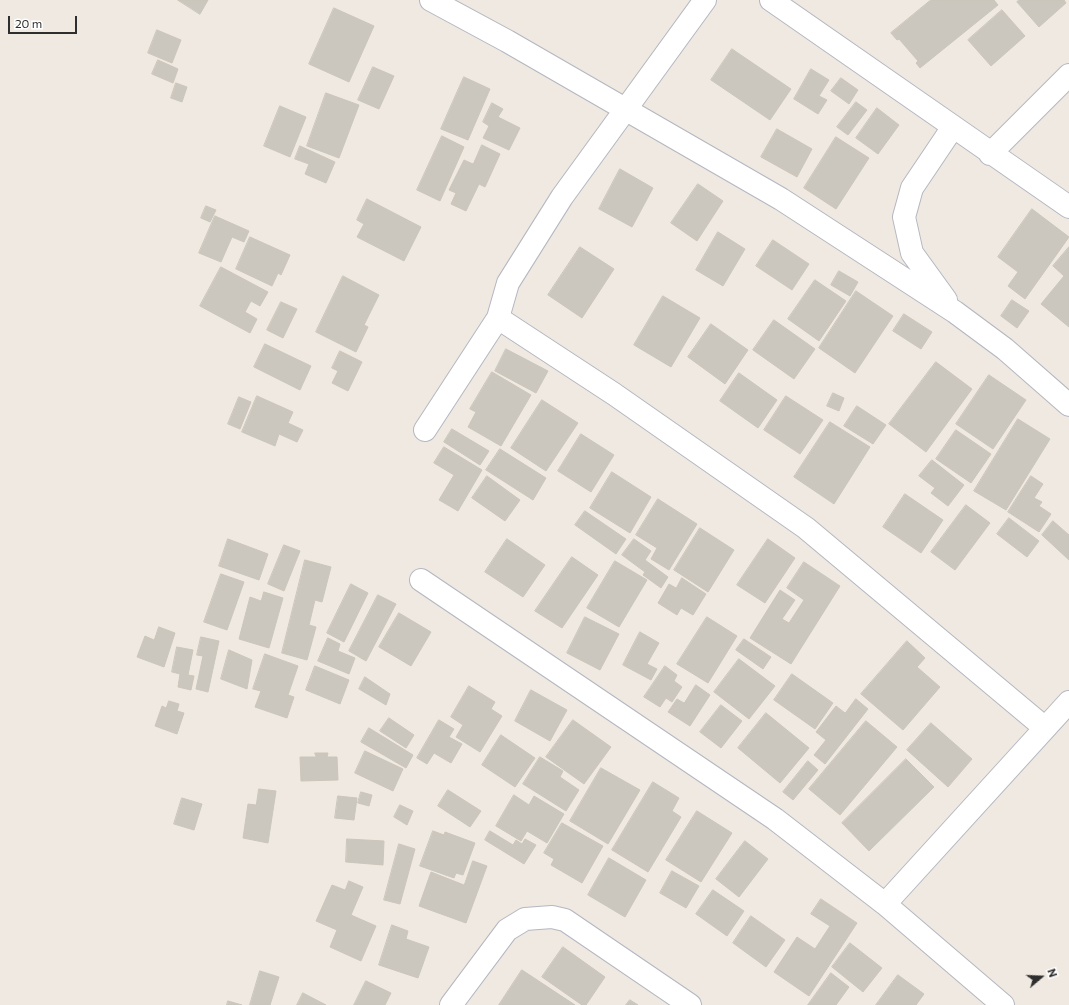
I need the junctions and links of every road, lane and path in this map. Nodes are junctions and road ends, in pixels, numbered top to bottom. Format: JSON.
{"nodes":[{"id":1,"x":430,"y":0,"type":"edge"},
{"id":2,"x":705,"y":0,"type":"edge"},
{"id":3,"x":771,"y":0,"type":"edge"},
{"id":4,"x":1069,"y":75,"type":"edge"},
{"id":5,"x":625,"y":110,"type":"junction"},
{"id":6,"x":953,"y":127,"type":"junction"},
{"id":7,"x":990,"y":154,"type":"junction"},
{"id":8,"x":1069,"y":206,"type":"edge"},
{"id":9,"x":955,"y":312,"type":"junction"},
{"id":10,"x":498,"y":318,"type":"junction"},
{"id":11,"x":1069,"y":405,"type":"edge"},
{"id":12,"x":425,"y":430,"type":"dead end"},
{"id":13,"x":421,"y":580,"type":"dead end"},
{"id":14,"x":1069,"y":702,"type":"edge"},
{"id":15,"x":1045,"y":728,"type":"junction"},
{"id":16,"x":885,"y":904,"type":"junction"},
{"id":17,"x":451,"y":1005,"type":"edge"},
{"id":18,"x":690,"y":1005,"type":"edge"},
{"id":19,"x":1003,"y":1005,"type":"edge"}],
"edges":[{"from":1,"to":5,"type":"street"},
{"from":2,"to":5,"type":"street"},
{"from":3,"to":6,"type":"street"},
{"from":4,"to":7,"type":"street"},
{"from":5,"to":9,"type":"street"},
{"from":5,"to":10,"type":"street"},
{"from":6,"to":7,"type":"street"},
{"from":6,"to":9,"type":"street"},
{"from":7,"to":8,"type":"street"},
{"from":9,"to":11,"type":"street"},
{"from":10,"to":12,"type":"street"},
{"from":10,"to":15,"type":"street"},
{"from":13,"to":16,"type":"street"},
{"from":14,"to":15,"type":"street"},
{"from":15,"to":16,"type":"street"},
{"from":16,"to":19,"type":"street"},
{"from":17,"to":18,"type":"street"}]}
